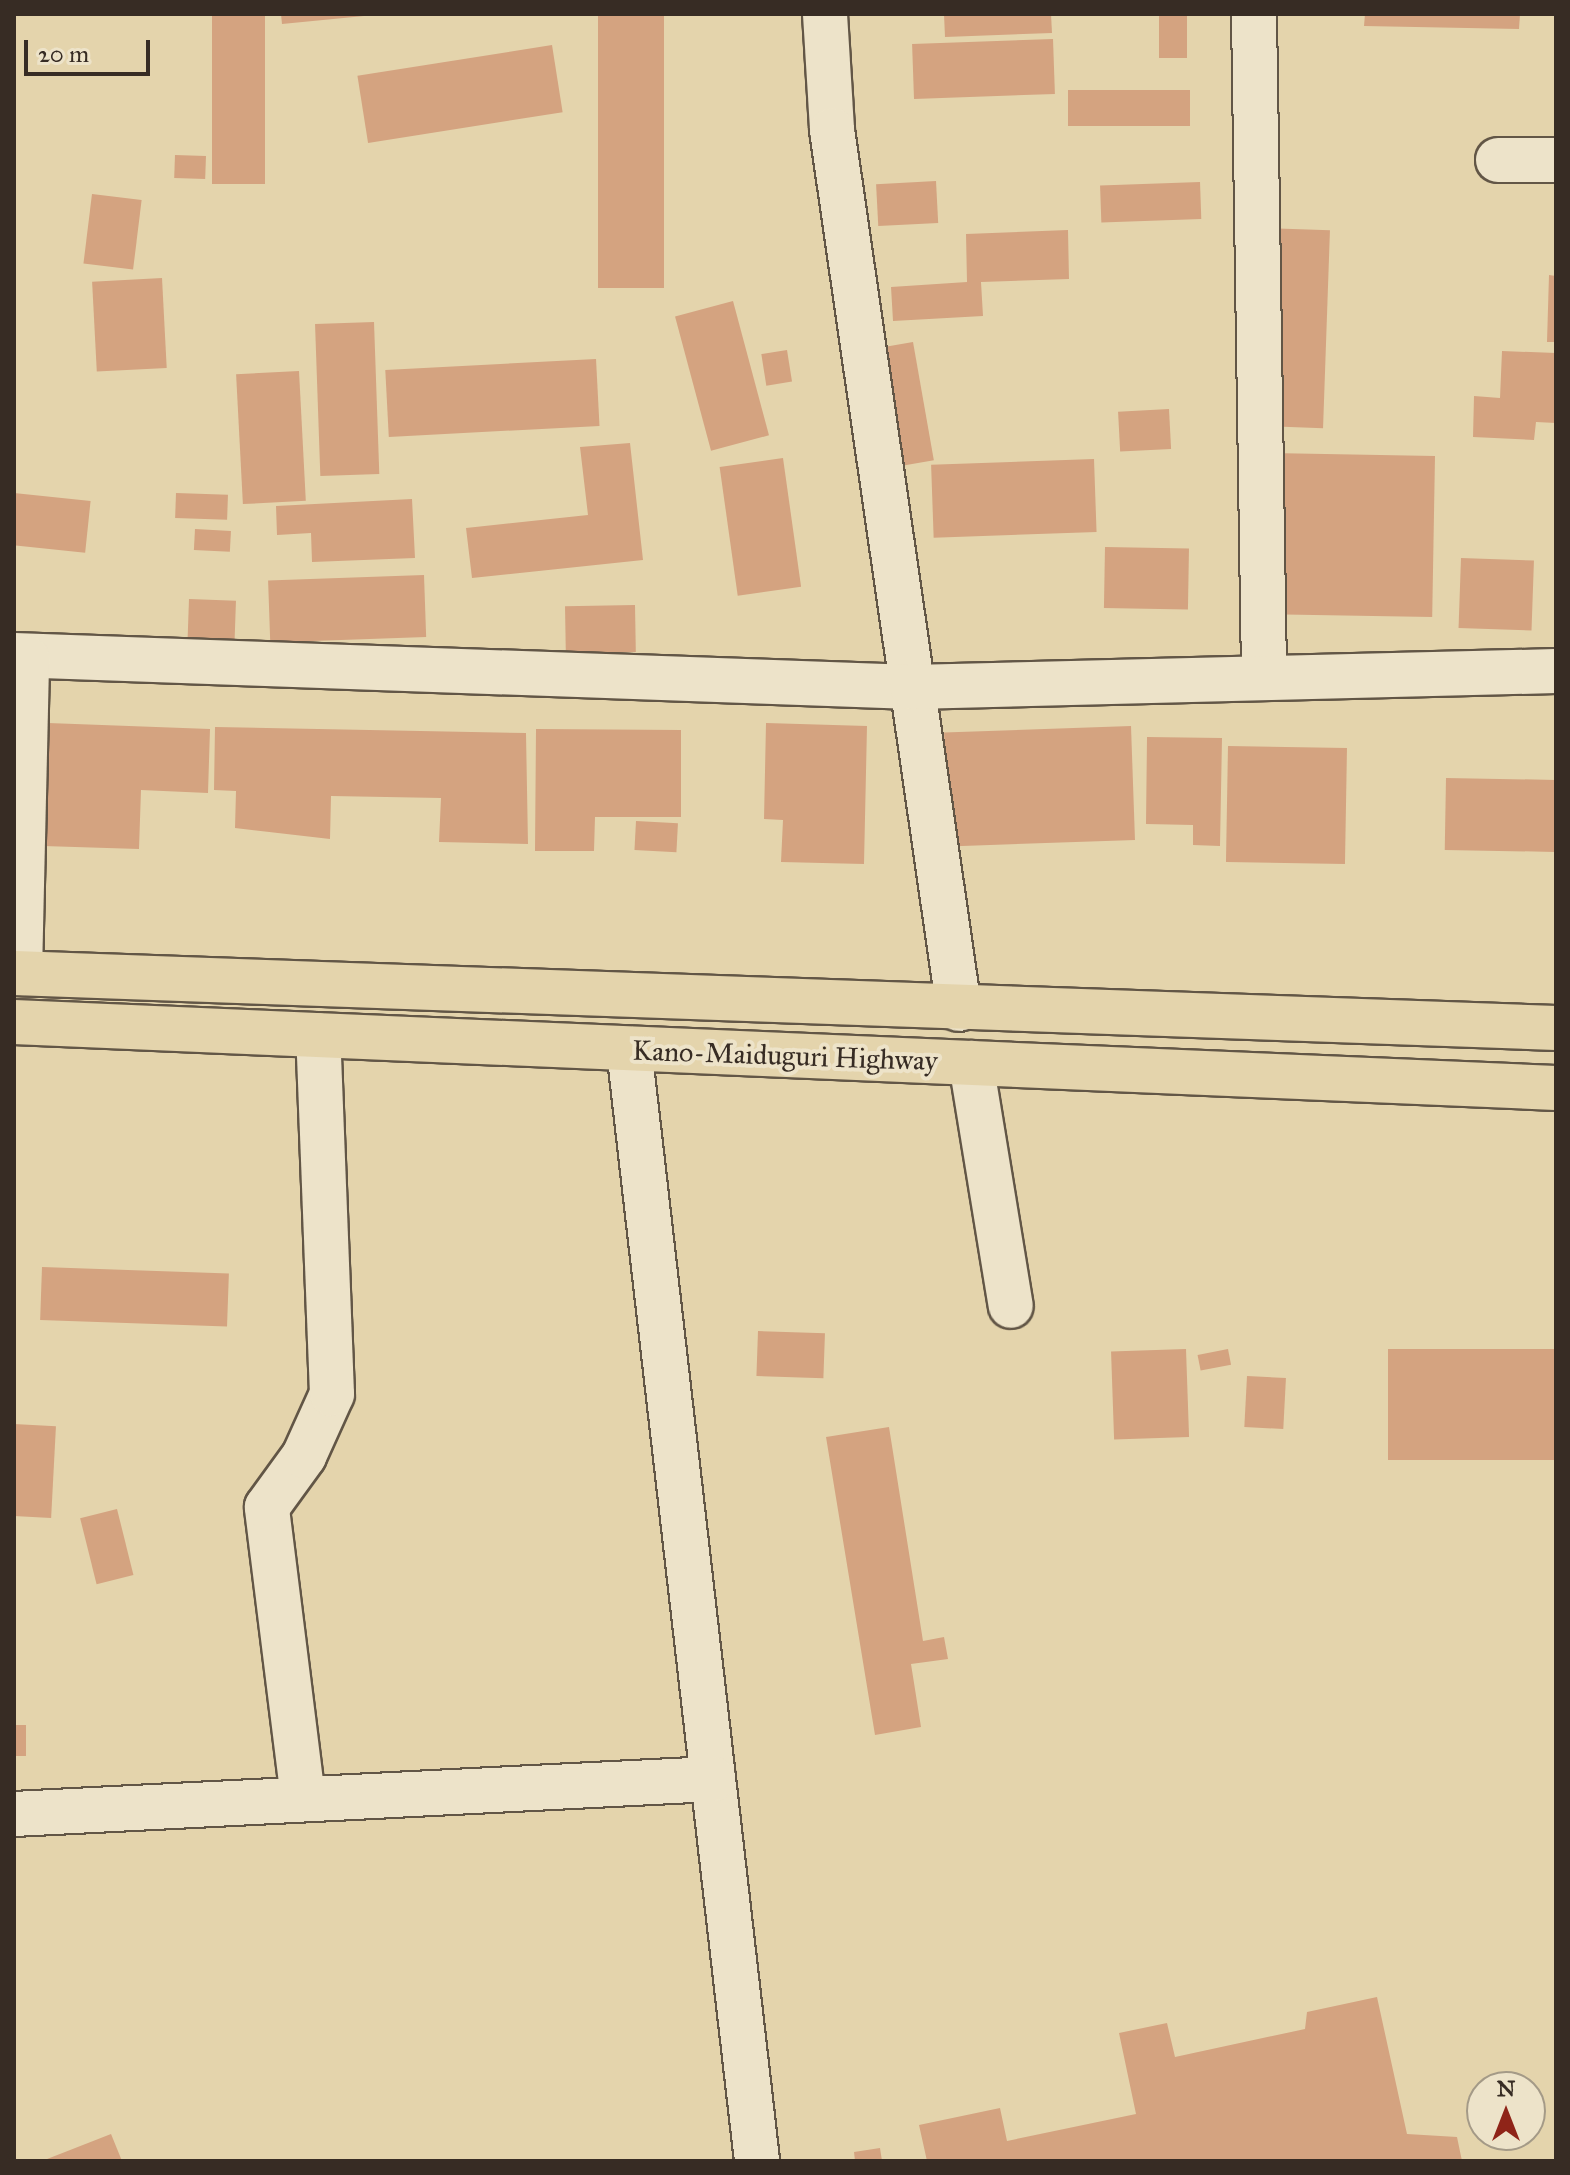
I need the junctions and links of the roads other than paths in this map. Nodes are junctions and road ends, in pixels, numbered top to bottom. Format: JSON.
{"nodes":[{"id":1,"x":825,"y":14,"type":"edge"},
{"id":2,"x":1254,"y":14,"type":"edge"},
{"id":3,"x":1498,"y":160,"type":"dead end"},
{"id":4,"x":1556,"y":160,"type":"edge"},
{"id":5,"x":21,"y":656,"type":"edge"},
{"id":6,"x":1556,"y":671,"type":"edge"},
{"id":7,"x":1264,"y":675,"type":"junction"},
{"id":8,"x":912,"y":687,"type":"junction"},
{"id":9,"x":17,"y":973,"type":"edge"},
{"id":10,"x":959,"y":1009,"type":"junction"},
{"id":11,"x":14,"y":1022,"type":"edge"},
{"id":12,"x":1556,"y":1028,"type":"edge"},
{"id":13,"x":318,"y":1035,"type":"junction"},
{"id":14,"x":629,"y":1049,"type":"junction"},
{"id":15,"x":971,"y":1063,"type":"junction"},
{"id":16,"x":1556,"y":1088,"type":"edge"},
{"id":17,"x":1011,"y":1306,"type":"dead end"},
{"id":18,"x":713,"y":1779,"type":"junction"},
{"id":19,"x":303,"y":1798,"type":"junction"},
{"id":20,"x":14,"y":1814,"type":"edge"},
{"id":21,"x":757,"y":2161,"type":"edge"}],
"edges":[{"from":1,"to":8,"type":"street"},
{"from":2,"to":7,"type":"street"},
{"from":3,"to":4,"type":"street"},
{"from":5,"to":8,"type":"street"},
{"from":5,"to":9,"type":"street"},
{"from":6,"to":7,"type":"street"},
{"from":7,"to":8,"type":"street"},
{"from":8,"to":10,"type":"street"},
{"from":9,"to":10,"type":"highway","name":"Kano-Maiduguri Highway"},
{"from":10,"to":12,"type":"highway","name":"Kano-Maiduguri Highway"},
{"from":11,"to":13,"type":"highway","name":"Kano-Maiduguri Highway"},
{"from":13,"to":14,"type":"highway","name":"Kano-Maiduguri Highway"},
{"from":13,"to":19,"type":"street"},
{"from":14,"to":15,"type":"highway","name":"Kano-Maiduguri Highway"},
{"from":14,"to":18,"type":"street"},
{"from":15,"to":16,"type":"highway","name":"Kano-Maiduguri Highway"},
{"from":15,"to":17,"type":"street"},
{"from":18,"to":19,"type":"street"},
{"from":18,"to":21,"type":"street"},
{"from":19,"to":20,"type":"street"}]}
